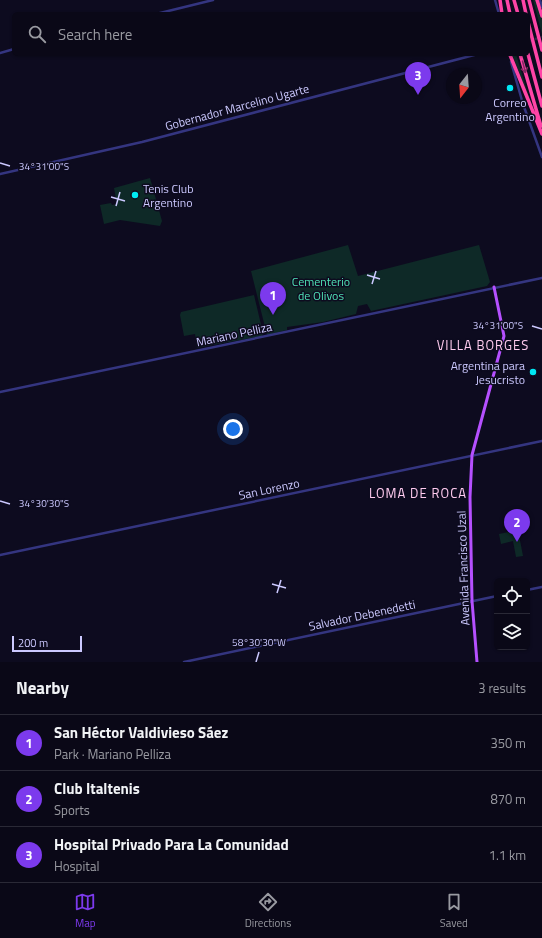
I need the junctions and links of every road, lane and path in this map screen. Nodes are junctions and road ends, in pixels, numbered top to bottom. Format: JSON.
{"nodes":[{"id":1,"x":212,"y":0,"type":"edge"},
{"id":2,"x":495,"y":0,"type":"edge"},
{"id":3,"x":500,"y":0,"type":"edge"},
{"id":4,"x":507,"y":0,"type":"edge"},
{"id":5,"x":514,"y":0,"type":"edge"},
{"id":6,"x":523,"y":0,"type":"edge"},
{"id":7,"x":529,"y":0,"type":"edge"},
{"id":8,"x":537,"y":0,"type":"edge"},
{"id":9,"x":540,"y":0,"type":"edge"},
{"id":10,"x":542,"y":7,"type":"edge"},
{"id":11,"x":164,"y":12,"type":"edge"},
{"id":12,"x":499,"y":12,"type":"edge"},
{"id":13,"x":500,"y":12,"type":"edge"},
{"id":14,"x":510,"y":12,"type":"edge"},
{"id":15,"x":517,"y":12,"type":"edge"},
{"id":16,"x":526,"y":12,"type":"edge"},
{"id":17,"x":542,"y":16,"type":"edge"},
{"id":18,"x":530,"y":31,"type":"edge"},
{"id":19,"x":541,"y":39,"type":"edge"},
{"id":20,"x":12,"y":50,"type":"edge"},
{"id":21,"x":542,"y":50,"type":"edge"},
{"id":22,"x":0,"y":53,"type":"edge"},
{"id":23,"x":470,"y":56,"type":"edge"},
{"id":24,"x":509,"y":56,"type":"edge"},
{"id":25,"x":509,"y":56,"type":"edge"},
{"id":26,"x":521,"y":56,"type":"edge"},
{"id":27,"x":529,"y":56,"type":"edge"},
{"id":28,"x":542,"y":77,"type":"edge"},
{"id":29,"x":542,"y":106,"type":"edge"},
{"id":30,"x":542,"y":130,"type":"edge"},
{"id":31,"x":542,"y":134,"type":"edge"},
{"id":32,"x":542,"y":157,"type":"edge"},
{"id":33,"x":0,"y":174,"type":"edge"},
{"id":34,"x":542,"y":278,"type":"edge"},
{"id":35,"x":494,"y":288,"type":"junction"},
{"id":36,"x":0,"y":392,"type":"edge"},
{"id":37,"x":542,"y":441,"type":"edge"},
{"id":38,"x":472,"y":456,"type":"junction"},
{"id":39,"x":0,"y":555,"type":"edge"},
{"id":40,"x":542,"y":587,"type":"edge"},
{"id":41,"x":530,"y":589,"type":"edge"},
{"id":42,"x":494,"y":597,"type":"edge"},
{"id":43,"x":472,"y":601,"type":"junction"},
{"id":44,"x":184,"y":662,"type":"edge"},
{"id":45,"x":476,"y":662,"type":"edge"}],
"edges":[{"from":1,"to":11,"type":"street"},
{"from":2,"to":12,"type":"street"},
{"from":3,"to":13,"type":"highway"},
{"from":4,"to":14,"type":"highway"},
{"from":5,"to":15,"type":"highway"},
{"from":6,"to":16,"type":"highway"},
{"from":7,"to":19,"type":"highway"},
{"from":8,"to":17,"type":"highway"},
{"from":9,"to":10,"type":"street"},
{"from":18,"to":28,"type":"highway"},
{"from":19,"to":21,"type":"highway"},
{"from":20,"to":22,"type":"street"},
{"from":23,"to":33,"type":"street","name":"Gobernador Marcelino Ugarte"},
{"from":24,"to":31,"type":"highway"},
{"from":25,"to":32,"type":"street"},
{"from":26,"to":30,"type":"highway","one_way":true},
{"from":27,"to":29,"type":"highway"},
{"from":34,"to":35,"type":"street","name":"Mariano Pelliza"},
{"from":35,"to":36,"type":"street","name":"Mariano Pelliza"},
{"from":35,"to":38,"type":"main road","name":"Avenida Francisco Uzal"},
{"from":37,"to":38,"type":"street","name":"San Lorenzo"},
{"from":38,"to":39,"type":"street","name":"San Lorenzo"},
{"from":38,"to":43,"type":"main road","name":"Avenida Francisco Uzal"},
{"from":40,"to":41,"type":"street"},
{"from":42,"to":43,"type":"street","name":"Salvador Debenedetti"},
{"from":43,"to":44,"type":"street","name":"Salvador Debenedetti"},
{"from":43,"to":45,"type":"main road","name":"Avenida Francisco Uzal"}]}
